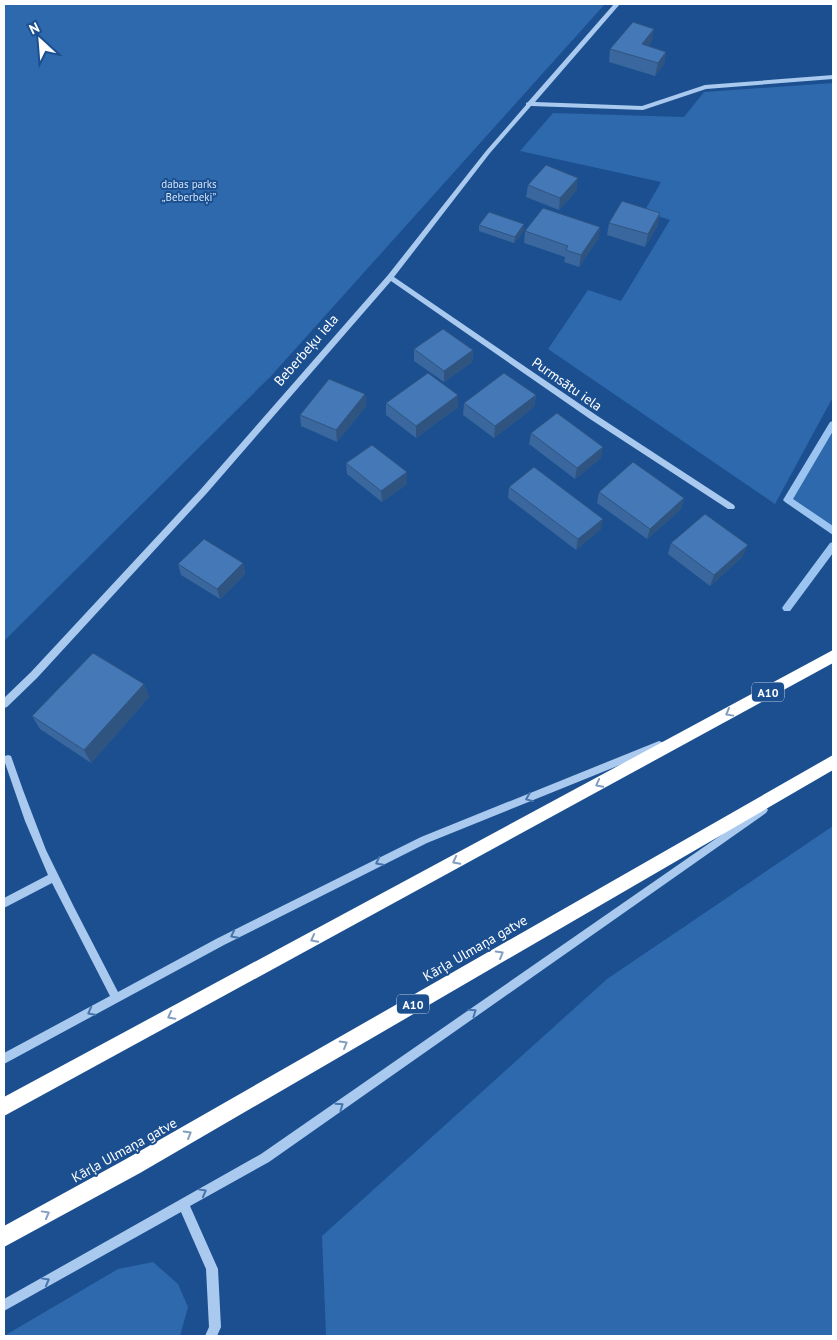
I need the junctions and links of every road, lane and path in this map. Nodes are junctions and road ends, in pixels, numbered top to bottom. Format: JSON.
{"nodes":[{"id":1,"x":617,"y":4,"type":"edge"},
{"id":2,"x":833,"y":78,"type":"edge"},
{"id":3,"x":528,"y":104,"type":"junction"},
{"id":4,"x":390,"y":277,"type":"junction"},
{"id":5,"x":732,"y":507,"type":"dead end"},
{"id":6,"x":833,"y":656,"type":"edge"},
{"id":7,"x":4,"y":704,"type":"edge"},
{"id":8,"x":704,"y":727,"type":"junction"},
{"id":9,"x":8,"y":759,"type":"dead end"},
{"id":10,"x":827,"y":766,"type":"edge"},
{"id":11,"x":54,"y":877,"type":"junction"},
{"id":12,"x":4,"y":903,"type":"edge"},
{"id":13,"x":116,"y":998,"type":"junction"},
{"id":14,"x":4,"y":1059,"type":"edge"},
{"id":15,"x":4,"y":1107,"type":"edge"},
{"id":16,"x":182,"y":1203,"type":"junction"},
{"id":17,"x":4,"y":1237,"type":"edge"},
{"id":18,"x":4,"y":1305,"type":"edge"},
{"id":19,"x":211,"y":1336,"type":"edge"}],
"edges":[{"from":1,"to":3,"type":"street","name":"Beberbeķu iela"},
{"from":2,"to":3,"type":"street"},
{"from":3,"to":4,"type":"street","name":"Beberbeķu iela"},
{"from":4,"to":5,"type":"street","name":"Purmsātu iela"},
{"from":4,"to":7,"type":"street","name":"Beberbeķu iela"},
{"from":6,"to":8,"type":"highway","number":"A10","one_way":true},
{"from":8,"to":13,"type":"street","one_way":true},
{"from":8,"to":15,"type":"highway","number":"A10","one_way":true},
{"from":9,"to":11,"type":"street"},
{"from":16,"to":10,"type":"street","one_way":true},
{"from":17,"to":10,"type":"highway","name":"Kārļa Ulmaņa gatve","number":"A10","one_way":true},
{"from":11,"to":12,"type":"street"},
{"from":11,"to":13,"type":"street"},
{"from":13,"to":14,"type":"street","one_way":true},
{"from":18,"to":16,"type":"street","one_way":true},
{"from":16,"to":19,"type":"street"}]}
